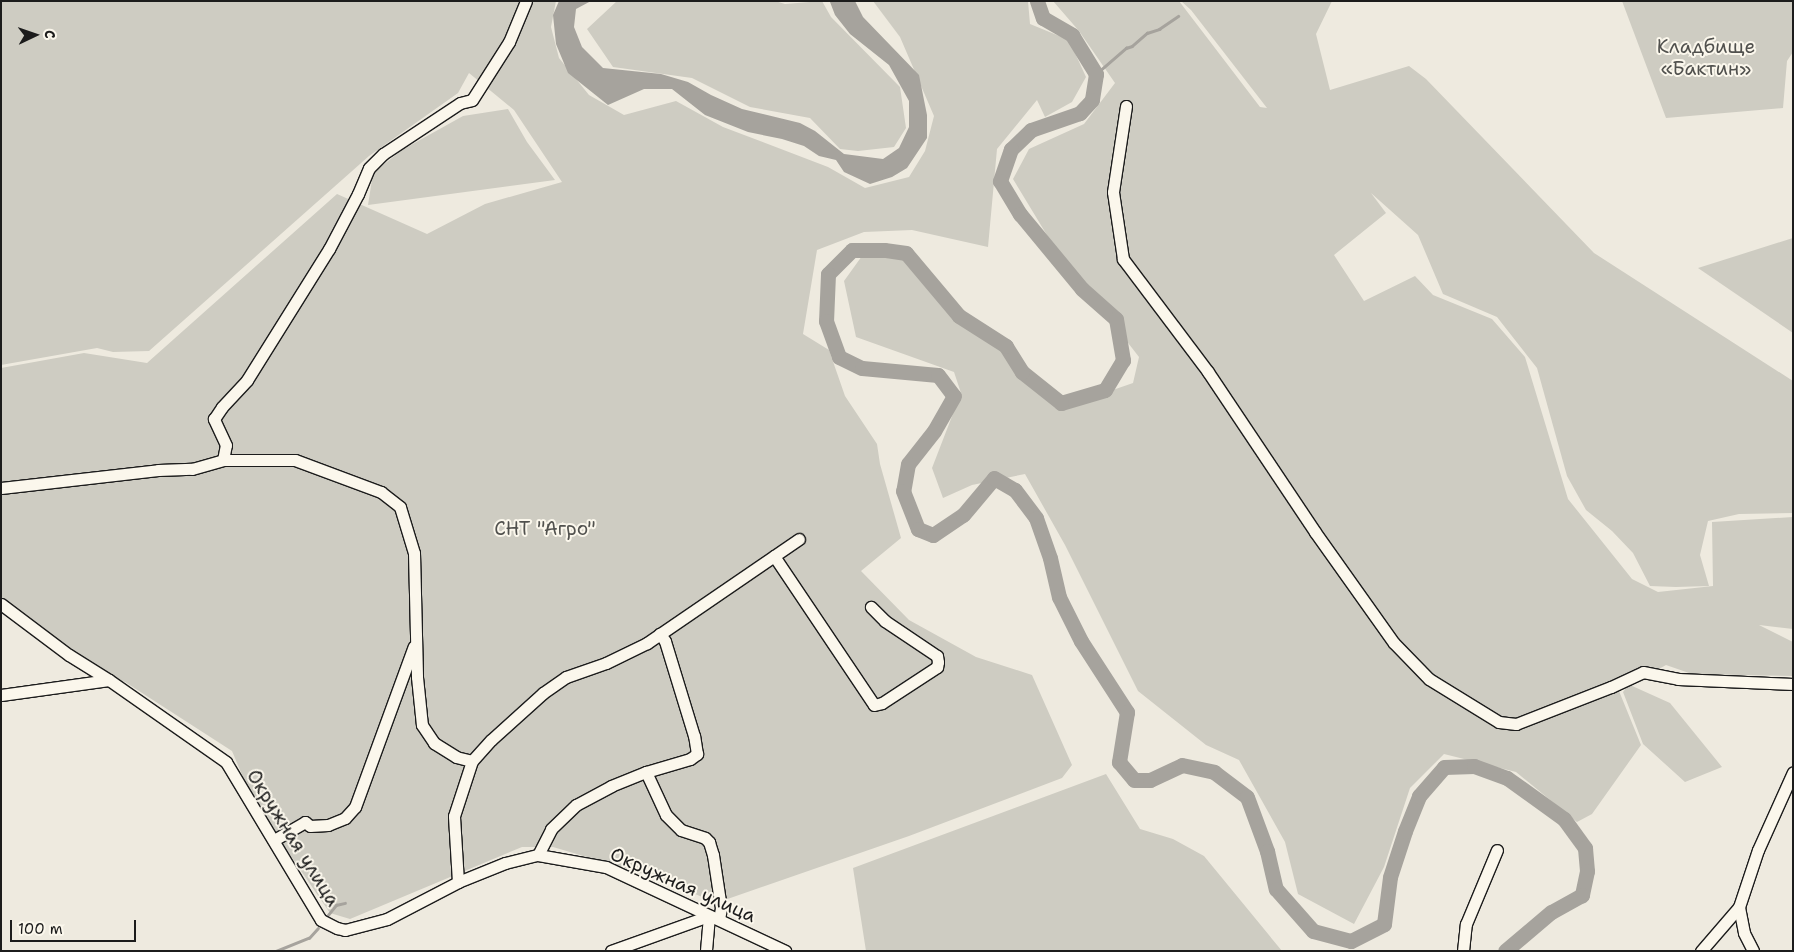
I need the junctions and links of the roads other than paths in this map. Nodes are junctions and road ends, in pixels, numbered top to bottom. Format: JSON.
{"nodes":[{"id":1,"x":526,"y":1,"type":"edge"},
{"id":2,"x":1126,"y":106,"type":"dead end"},
{"id":3,"x":223,"y":460,"type":"junction"},
{"id":4,"x":1,"y":488,"type":"edge"},
{"id":5,"x":799,"y":539,"type":"dead end"},
{"id":6,"x":774,"y":556,"type":"junction"},
{"id":7,"x":1,"y":604,"type":"edge"},
{"id":8,"x":871,"y":607,"type":"dead end"},
{"id":9,"x":660,"y":634,"type":"junction"},
{"id":10,"x":417,"y":635,"type":"junction"},
{"id":11,"x":109,"y":680,"type":"junction"},
{"id":12,"x":1793,"y":684,"type":"edge"},
{"id":13,"x":1,"y":695,"type":"edge"},
{"id":14,"x":472,"y":761,"type":"junction"},
{"id":15,"x":646,"y":772,"type":"junction"},
{"id":16,"x":1793,"y":772,"type":"edge"},
{"id":17,"x":274,"y":840,"type":"junction"},
{"id":18,"x":1497,"y":850,"type":"dead end"},
{"id":19,"x":538,"y":855,"type":"junction"},
{"id":20,"x":458,"y":882,"type":"junction"},
{"id":21,"x":1739,"y":907,"type":"junction"},
{"id":22,"x":714,"y":918,"type":"junction"},
{"id":23,"x":611,"y":951,"type":"edge"},
{"id":24,"x":706,"y":951,"type":"edge"},
{"id":25,"x":785,"y":951,"type":"edge"},
{"id":26,"x":1463,"y":951,"type":"edge"},
{"id":27,"x":1701,"y":951,"type":"edge"},
{"id":28,"x":1754,"y":951,"type":"edge"}],
"edges":[{"from":1,"to":3,"type":"street"},
{"from":2,"to":12,"type":"street"},
{"from":3,"to":4,"type":"street"},
{"from":3,"to":10,"type":"street"},
{"from":5,"to":6,"type":"street"},
{"from":6,"to":8,"type":"street"},
{"from":6,"to":9,"type":"street"},
{"from":7,"to":11,"type":"street","name":"Окружная улица"},
{"from":9,"to":14,"type":"street"},
{"from":9,"to":15,"type":"street"},
{"from":10,"to":14,"type":"street"},
{"from":10,"to":17,"type":"street"},
{"from":11,"to":13,"type":"street"},
{"from":11,"to":17,"type":"street","name":"Окружная улица"},
{"from":14,"to":20,"type":"street"},
{"from":15,"to":19,"type":"street"},
{"from":15,"to":22,"type":"street"},
{"from":16,"to":21,"type":"street"},
{"from":17,"to":20,"type":"street","name":"Окружная улица"},
{"from":18,"to":26,"type":"street"},
{"from":19,"to":20,"type":"street","name":"Окружная улица"},
{"from":19,"to":22,"type":"street","name":"Окружная улица"},
{"from":21,"to":27,"type":"street"},
{"from":21,"to":28,"type":"street"},
{"from":22,"to":23,"type":"street"},
{"from":22,"to":24,"type":"street"},
{"from":22,"to":25,"type":"street","name":"Окружная улица"}]}
